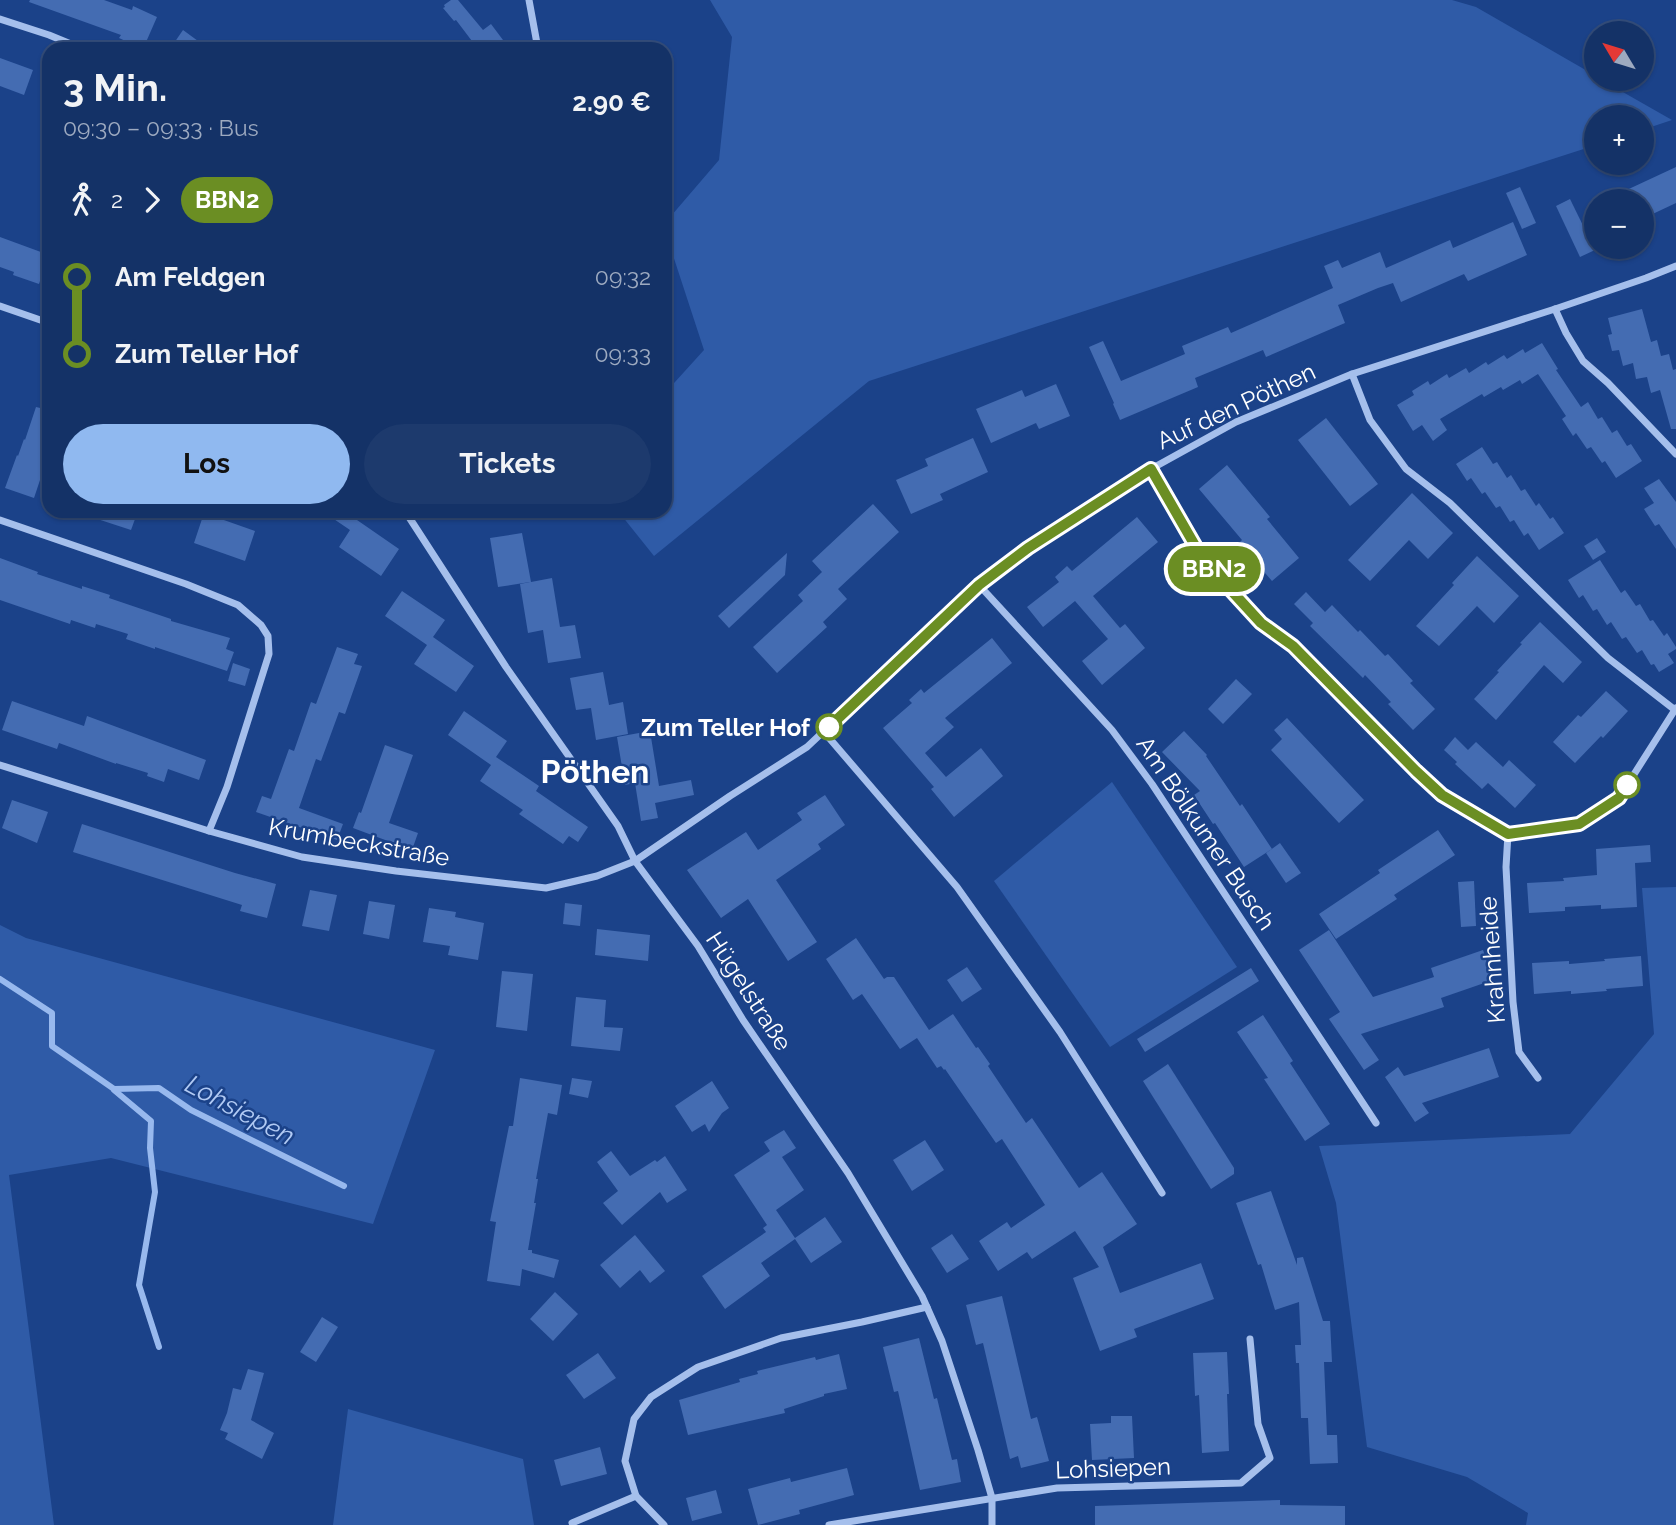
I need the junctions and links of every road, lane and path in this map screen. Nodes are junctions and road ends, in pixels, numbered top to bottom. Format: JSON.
{"nodes":[{"id":1,"x":529,"y":0,"type":"edge"},
{"id":2,"x":0,"y":19,"type":"edge"},
{"id":3,"x":66,"y":42,"type":"edge"},
{"id":4,"x":537,"y":42,"type":"edge"},
{"id":5,"x":1676,"y":265,"type":"edge"},
{"id":6,"x":0,"y":306,"type":"edge"},
{"id":7,"x":1555,"y":309,"type":"junction"},
{"id":8,"x":42,"y":321,"type":"edge"},
{"id":9,"x":1352,"y":374,"type":"junction"},
{"id":10,"x":1676,"y":454,"type":"edge"},
{"id":11,"x":1151,"y":469,"type":"junction"},
{"id":12,"x":410,"y":518,"type":"edge"},
{"id":13,"x":0,"y":520,"type":"edge"},
{"id":14,"x":979,"y":585,"type":"junction"},
{"id":15,"x":1675,"y":709,"type":"edge"},
{"id":16,"x":824,"y":732,"type":"junction"},
{"id":17,"x":0,"y":765,"type":"edge"},
{"id":18,"x":209,"y":831,"type":"junction"},
{"id":19,"x":1508,"y":834,"type":"junction"},
{"id":20,"x":635,"y":861,"type":"junction"},
{"id":21,"x":1538,"y":1078,"type":"dead end"},
{"id":22,"x":1377,"y":1123,"type":"dead end"},
{"id":23,"x":1162,"y":1193,"type":"dead end"},
{"id":24,"x":927,"y":1307,"type":"junction"},
{"id":25,"x":1250,"y":1339,"type":"dead end"},
{"id":26,"x":636,"y":1496,"type":"junction"},
{"id":27,"x":992,"y":1498,"type":"junction"},
{"id":28,"x":572,"y":1523,"type":"dead end"},
{"id":29,"x":664,"y":1525,"type":"edge"},
{"id":30,"x":830,"y":1525,"type":"edge"},
{"id":31,"x":992,"y":1525,"type":"edge"}],
"edges":[{"from":1,"to":4,"type":"street"},
{"from":2,"to":3,"type":"street"},
{"from":5,"to":7,"type":"street","name":"Auf den Pöthen"},
{"from":6,"to":8,"type":"street"},
{"from":7,"to":9,"type":"street","name":"Auf den Pöthen"},
{"from":7,"to":10,"type":"street"},
{"from":9,"to":11,"type":"street","name":"Auf den Pöthen"},
{"from":9,"to":15,"type":"street"},
{"from":11,"to":14,"type":"street","name":"Auf den Pöthen"},
{"from":11,"to":19,"type":"street"},
{"from":12,"to":20,"type":"street","name":"Hügelstraße"},
{"from":13,"to":18,"type":"street"},
{"from":14,"to":16,"type":"street","name":"Auf den Pöthen"},
{"from":14,"to":22,"type":"street","name":"Am Bölkumer Busch"},
{"from":15,"to":19,"type":"street"},
{"from":16,"to":20,"type":"street","name":"Auf den Pöthen"},
{"from":16,"to":23,"type":"street"},
{"from":17,"to":18,"type":"street","name":"Krumbeckstraße"},
{"from":18,"to":20,"type":"street","name":"Krumbeckstraße"},
{"from":19,"to":21,"type":"street","name":"Krahnheide"},
{"from":20,"to":24,"type":"street","name":"Hügelstraße"},
{"from":24,"to":26,"type":"street"},
{"from":24,"to":27,"type":"street","name":"Hügelstraße"},
{"from":25,"to":27,"type":"street","name":"Lohsiepen"},
{"from":26,"to":28,"type":"street"},
{"from":26,"to":29,"type":"street"},
{"from":27,"to":30,"type":"street","name":"Lohsiepen"},
{"from":27,"to":31,"type":"street","name":"Hügelstraße"}]}
